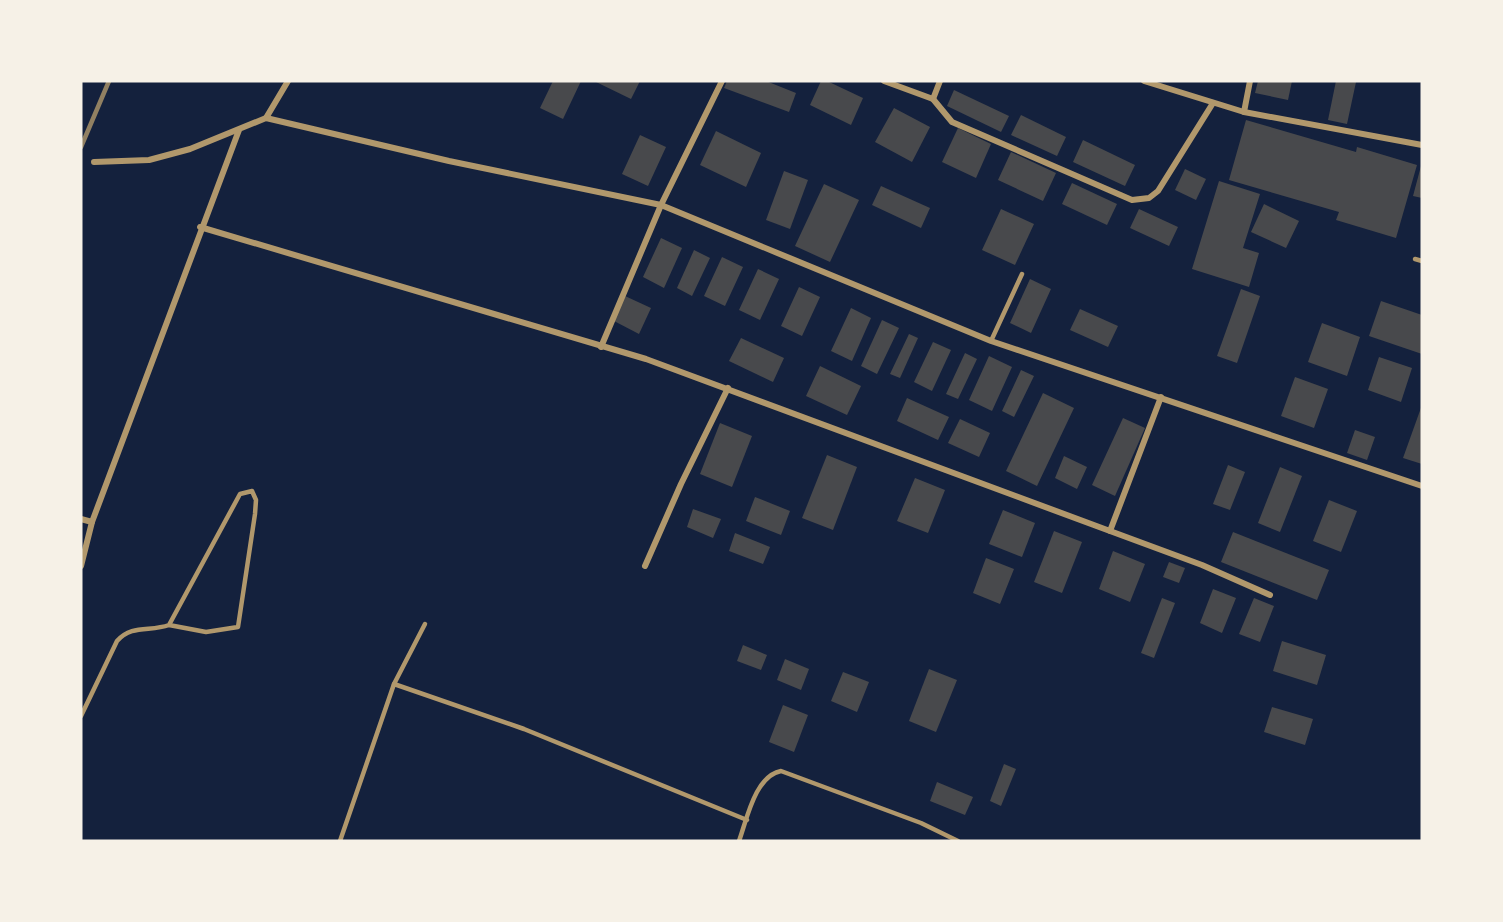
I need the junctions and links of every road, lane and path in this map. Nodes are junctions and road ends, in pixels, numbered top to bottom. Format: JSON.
{"nodes":[{"id":1,"x":288,"y":81,"type":"edge"},
{"id":2,"x":722,"y":81,"type":"edge"},
{"id":3,"x":884,"y":81,"type":"edge"},
{"id":4,"x":940,"y":81,"type":"edge"},
{"id":5,"x":1144,"y":81,"type":"edge"},
{"id":6,"x":1250,"y":81,"type":"edge"},
{"id":7,"x":933,"y":99,"type":"junction"},
{"id":8,"x":1213,"y":103,"type":"junction"},
{"id":9,"x":1244,"y":112,"type":"junction"},
{"id":10,"x":266,"y":118,"type":"junction"},
{"id":11,"x":239,"y":129,"type":"junction"},
{"id":12,"x":1422,"y":145,"type":"edge"},
{"id":13,"x":94,"y":162,"type":"dead end"},
{"id":14,"x":661,"y":205,"type":"junction"},
{"id":15,"x":200,"y":227,"type":"junction"},
{"id":16,"x":1415,"y":259,"type":"dead end"},
{"id":17,"x":1422,"y":261,"type":"edge"},
{"id":18,"x":1022,"y":274,"type":"dead end"},
{"id":19,"x":991,"y":341,"type":"junction"},
{"id":20,"x":601,"y":347,"type":"junction"},
{"id":21,"x":728,"y":388,"type":"junction"},
{"id":22,"x":1161,"y":397,"type":"junction"},
{"id":23,"x":1422,"y":486,"type":"edge"},
{"id":24,"x":81,"y":519,"type":"edge"},
{"id":25,"x":92,"y":522,"type":"junction"},
{"id":26,"x":1110,"y":531,"type":"junction"},
{"id":27,"x":81,"y":566,"type":"edge"},
{"id":28,"x":645,"y":566,"type":"dead end"},
{"id":29,"x":1270,"y":595,"type":"dead end"},
{"id":30,"x":425,"y":624,"type":"dead end"},
{"id":31,"x":169,"y":625,"type":"junction"},
{"id":32,"x":394,"y":684,"type":"junction"},
{"id":33,"x":81,"y":716,"type":"edge"},
{"id":34,"x":747,"y":820,"type":"junction"},
{"id":35,"x":340,"y":841,"type":"edge"},
{"id":36,"x":739,"y":841,"type":"edge"},
{"id":37,"x":958,"y":841,"type":"edge"}],
"edges":[{"from":1,"to":10,"type":"street"},
{"from":2,"to":14,"type":"street"},
{"from":3,"to":7,"type":"street"},
{"from":4,"to":7,"type":"street"},
{"from":5,"to":8,"type":"street"},
{"from":6,"to":9,"type":"street"},
{"from":7,"to":8,"type":"street"},
{"from":8,"to":9,"type":"street"},
{"from":9,"to":12,"type":"street"},
{"from":10,"to":11,"type":"street"},
{"from":10,"to":14,"type":"street"},
{"from":11,"to":13,"type":"street"},
{"from":11,"to":15,"type":"street"},
{"from":14,"to":19,"type":"street"},
{"from":14,"to":20,"type":"street"},
{"from":15,"to":20,"type":"street"},
{"from":15,"to":25,"type":"street"},
{"from":16,"to":17,"type":"lane"},
{"from":18,"to":19,"type":"lane"},
{"from":19,"to":22,"type":"street"},
{"from":20,"to":21,"type":"street"},
{"from":21,"to":26,"type":"street"},
{"from":21,"to":28,"type":"street"},
{"from":22,"to":23,"type":"street"},
{"from":22,"to":26,"type":"street"},
{"from":24,"to":25,"type":"street"},
{"from":25,"to":27,"type":"street"},
{"from":26,"to":29,"type":"street"},
{"from":30,"to":32,"type":"lane"},
{"from":31,"to":31,"type":"lane"},
{"from":31,"to":33,"type":"lane"},
{"from":32,"to":34,"type":"lane"},
{"from":32,"to":35,"type":"lane"},
{"from":34,"to":36,"type":"lane"},
{"from":34,"to":37,"type":"lane"}]}
